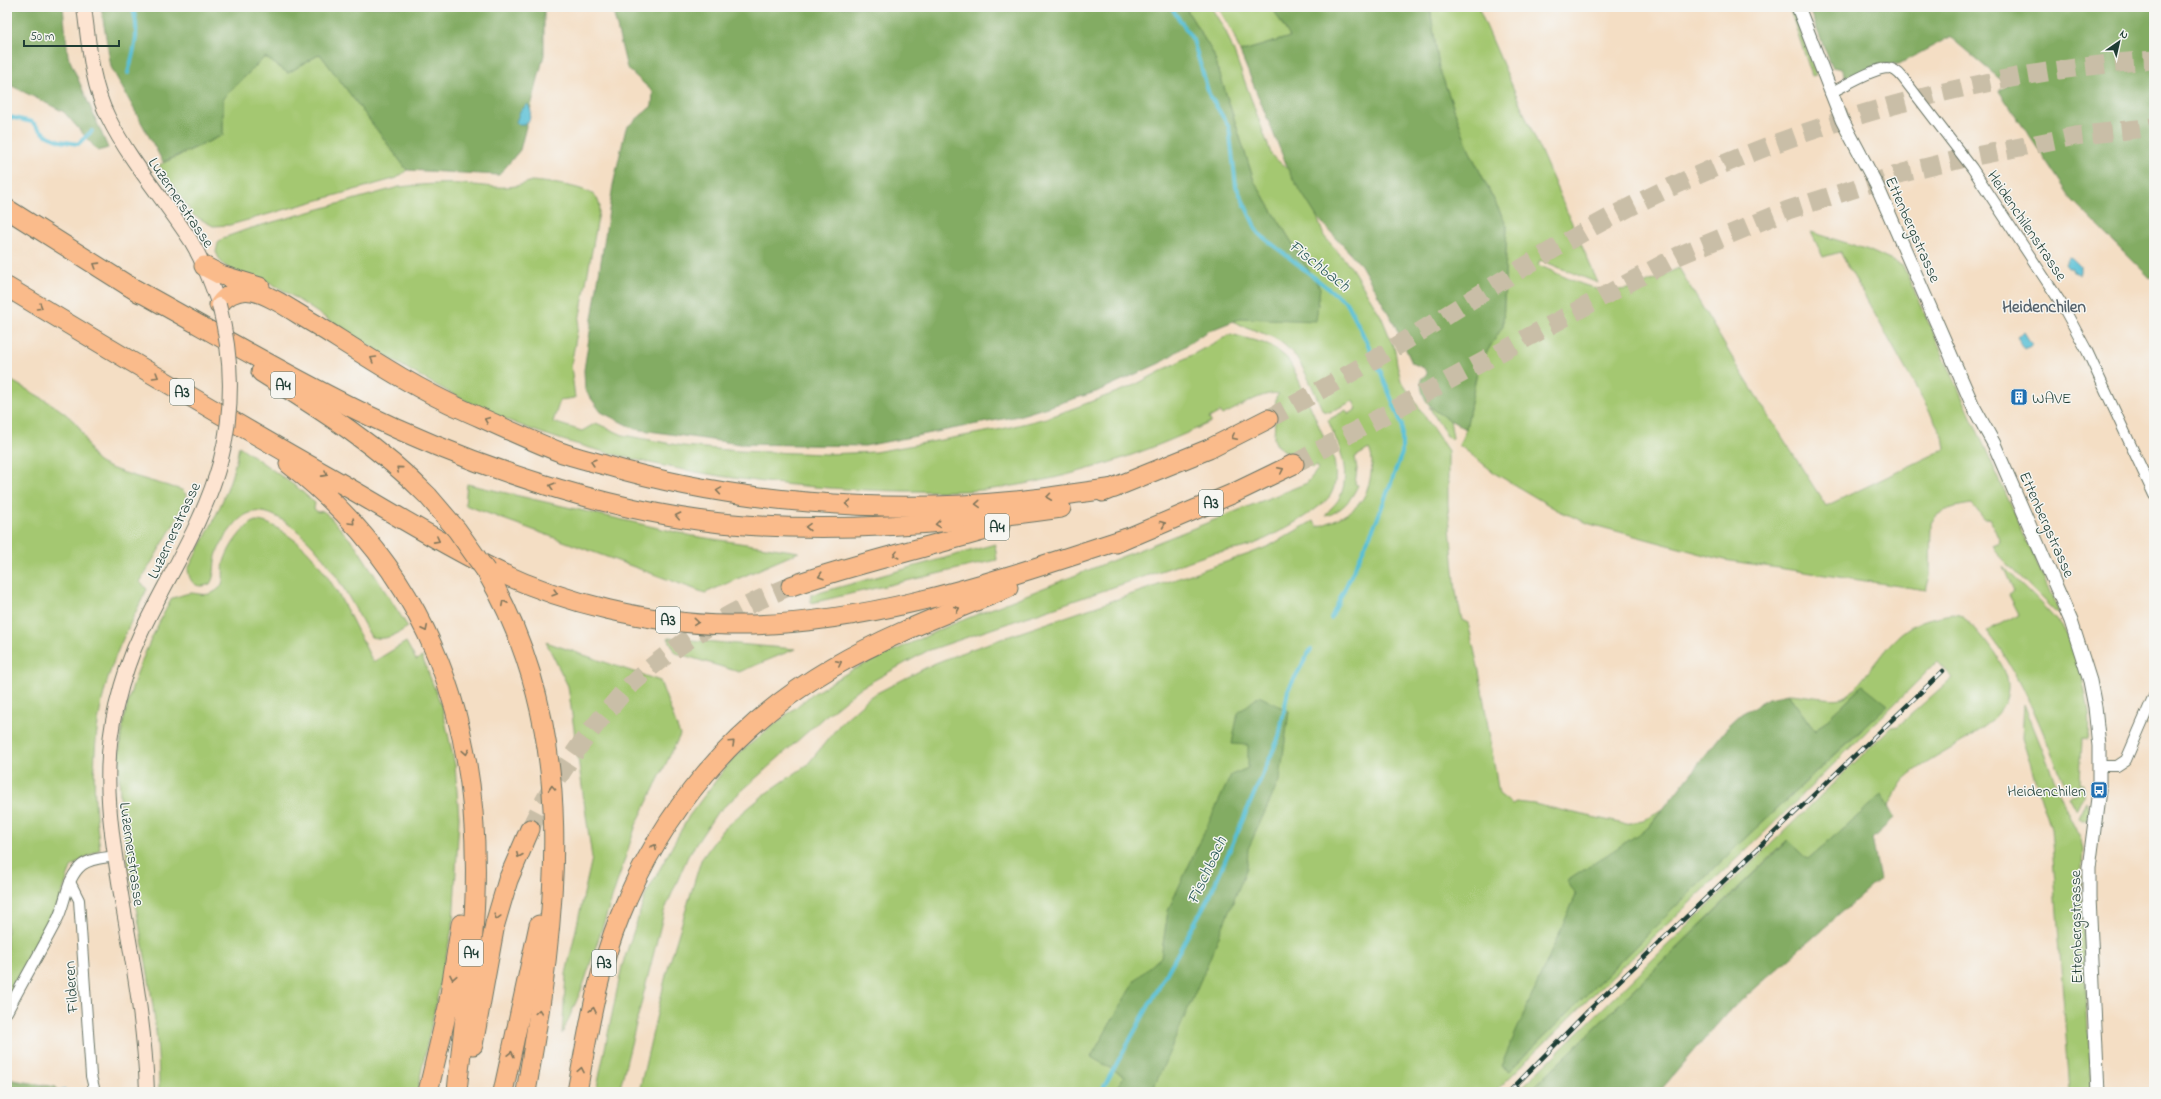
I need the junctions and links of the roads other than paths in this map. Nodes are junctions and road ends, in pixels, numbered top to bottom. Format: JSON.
{"nodes":[{"id":1,"x":84,"y":7,"type":"edge"},
{"id":2,"x":1798,"y":7,"type":"edge"},
{"id":3,"x":1830,"y":92,"type":"junction"},
{"id":4,"x":7,"y":209,"type":"edge"},
{"id":5,"x":204,"y":266,"type":"junction"},
{"id":6,"x":129,"y":286,"type":"junction"},
{"id":7,"x":7,"y":287,"type":"edge"},
{"id":8,"x":219,"y":305,"type":"junction"},
{"id":9,"x":284,"y":306,"type":"junction"},
{"id":10,"x":1268,"y":419,"type":"tunnel mouth"},
{"id":11,"x":242,"y":427,"type":"junction"},
{"id":12,"x":1294,"y":464,"type":"tunnel mouth"},
{"id":13,"x":1116,"y":488,"type":"junction"},
{"id":14,"x":2154,"y":495,"type":"edge"},
{"id":15,"x":1061,"y":508,"type":"junction"},
{"id":16,"x":1127,"y":538,"type":"junction"},
{"id":17,"x":791,"y":586,"type":"tunnel mouth"},
{"id":18,"x":2154,"y":695,"type":"edge"},
{"id":19,"x":2099,"y":766,"type":"junction"},
{"id":20,"x":473,"y":813,"type":"junction"},
{"id":21,"x":554,"y":827,"type":"junction"},
{"id":22,"x":530,"y":829,"type":"tunnel mouth"},
{"id":23,"x":115,"y":856,"type":"junction"},
{"id":24,"x":70,"y":882,"type":"junction"},
{"id":25,"x":7,"y":1012,"type":"edge"},
{"id":26,"x":95,"y":1092,"type":"edge"},
{"id":27,"x":147,"y":1092,"type":"edge"},
{"id":28,"x":428,"y":1092,"type":"edge"},
{"id":29,"x":457,"y":1092,"type":"edge"},
{"id":30,"x":465,"y":1092,"type":"edge"},
{"id":31,"x":503,"y":1092,"type":"edge"},
{"id":32,"x":526,"y":1092,"type":"edge"},
{"id":33,"x":577,"y":1092,"type":"edge"},
{"id":34,"x":2098,"y":1092,"type":"edge"}],
"edges":[{"from":1,"to":5,"type":"main road","name":"Luzernerstrasse"},
{"from":2,"to":3,"type":"street","name":"Ettenbergstrasse"},
{"from":3,"to":14,"type":"street","name":"Heidenchilenstrasse"},
{"from":3,"to":19,"type":"street","name":"Ettenbergstrasse"},
{"from":6,"to":4,"type":"highway","one_way":true},
{"from":5,"to":8,"type":"main road","name":"Luzernerstrasse"},
{"from":5,"to":9,"type":"highway"},
{"from":15,"to":6,"type":"highway","one_way":true},
{"from":21,"to":6,"type":"highway","number":"A4","one_way":true,"bridge":true},
{"from":7,"to":11,"type":"highway","number":"A3","one_way":true},
{"from":8,"to":9,"type":"highway"},
{"from":8,"to":23,"type":"main road","name":"Luzernerstrasse","bridge":true},
{"from":13,"to":9,"type":"highway","one_way":true},
{"from":10,"to":13,"type":"highway","one_way":true},
{"from":11,"to":16,"type":"highway","number":"A3","one_way":true},
{"from":11,"to":20,"type":"highway","number":"A4","one_way":true},
{"from":16,"to":12,"type":"highway","number":"A3","one_way":true},
{"from":13,"to":15,"type":"highway"},
{"from":15,"to":17,"type":"highway","number":"A4","one_way":true},
{"from":33,"to":16,"type":"highway","number":"A3","one_way":true},
{"from":18,"to":19,"type":"street"},
{"from":19,"to":34,"type":"street","name":"Ettenbergstrasse"},
{"from":20,"to":28,"type":"highway","one_way":true},
{"from":20,"to":29,"type":"highway","number":"A4"},
{"from":31,"to":21,"type":"highway","number":"A4","one_way":true},
{"from":32,"to":21,"type":"highway","one_way":true},
{"from":22,"to":30,"type":"highway","number":"A4","one_way":true},
{"from":23,"to":24,"type":"street","name":"Filderen"},
{"from":23,"to":27,"type":"main road","name":"Luzernerstrasse"},
{"from":24,"to":25,"type":"street","name":"Filderen"},
{"from":24,"to":26,"type":"street","name":"Filderen"}]}
